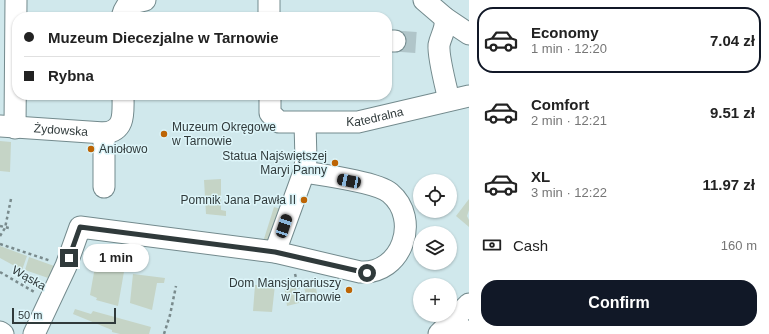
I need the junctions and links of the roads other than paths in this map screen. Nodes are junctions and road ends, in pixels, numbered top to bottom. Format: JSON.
{"nodes":[{"id":1,"x":16,"y":0,"type":"edge"},
{"id":2,"x":269,"y":0,"type":"edge"},
{"id":3,"x":424,"y":0,"type":"edge"},
{"id":4,"x":15,"y":12,"type":"edge"},
{"id":5,"x":269,"y":12,"type":"edge"},
{"id":6,"x":445,"y":18,"type":"junction"},
{"id":7,"x":12,"y":34,"type":"edge"},
{"id":8,"x":469,"y":34,"type":"edge"},
{"id":9,"x":8,"y":68,"type":"edge"},
{"id":10,"x":469,"y":96,"type":"edge"},
{"id":11,"x":123,"y":100,"type":"edge"},
{"id":12,"x":270,"y":100,"type":"edge"},
{"id":13,"x":449,"y":100,"type":"junction"},
{"id":14,"x":305,"y":123,"type":"junction"},
{"id":15,"x":8,"y":127,"type":"edge"},
{"id":16,"x":111,"y":130,"type":"junction"},
{"id":17,"x":304,"y":172,"type":"junction"},
{"id":18,"x":104,"y":187,"type":"dead end"},
{"id":19,"x":275,"y":252,"type":"junction"},
{"id":20,"x":469,"y":304,"type":"edge"},
{"id":21,"x":451,"y":330,"type":"edge"},
{"id":22,"x":0,"y":332,"type":"edge"},
{"id":23,"x":3,"y":334,"type":"edge"},
{"id":24,"x":34,"y":334,"type":"edge"}],
"edges":[{"from":1,"to":4,"type":"street"},
{"from":2,"to":5,"type":"street"},
{"from":3,"to":6,"type":"street"},
{"from":6,"to":8,"type":"street"},
{"from":6,"to":13,"type":"street"},
{"from":7,"to":9,"type":"street"},
{"from":9,"to":15,"type":"street"},
{"from":10,"to":13,"type":"street","name":"Katedralna"},
{"from":11,"to":16,"type":"street"},
{"from":12,"to":14,"type":"street","name":"Katedralna"},
{"from":13,"to":14,"type":"street","name":"Katedralna"},
{"from":14,"to":17,"type":"street"},
{"from":15,"to":16,"type":"street","name":"Żydowska"},
{"from":16,"to":18,"type":"street"},
{"from":17,"to":19,"type":"street"},
{"from":17,"to":19,"type":"street"},
{"from":19,"to":24,"type":"street"},
{"from":20,"to":21,"type":"street"},
{"from":22,"to":23,"type":"street"}]}
